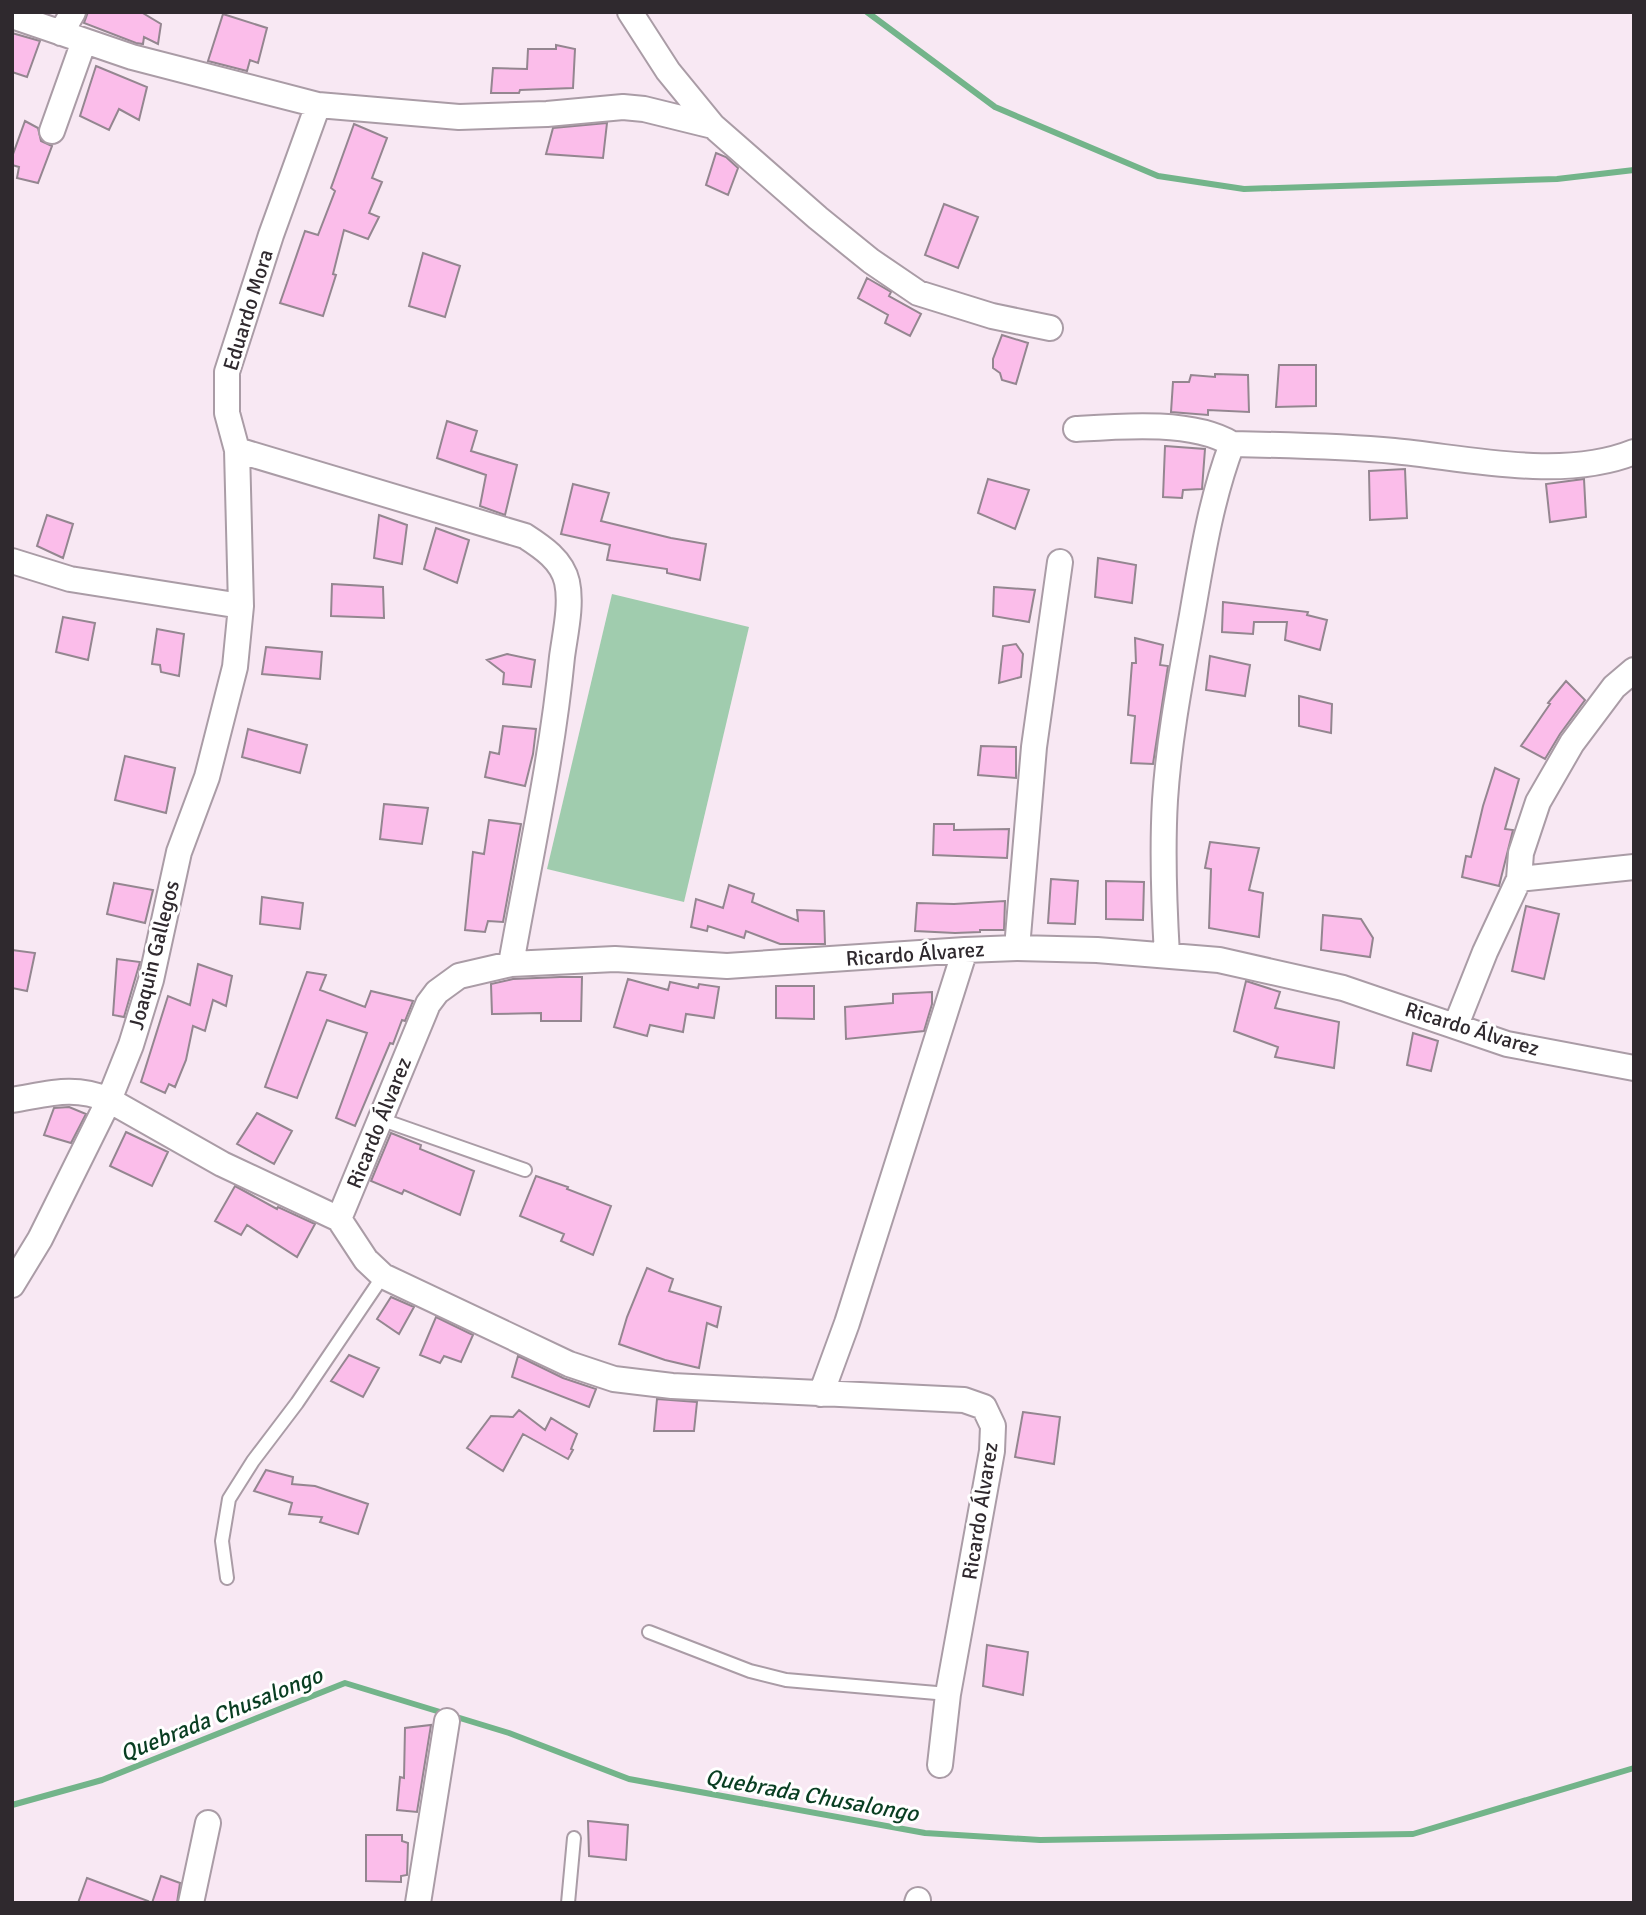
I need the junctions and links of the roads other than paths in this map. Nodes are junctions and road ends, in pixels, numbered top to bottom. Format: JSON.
{"nodes":[{"id":1,"x":630,"y":12,"type":"edge"},
{"id":2,"x":12,"y":16,"type":"edge"},
{"id":3,"x":67,"y":22,"type":"edge"},
{"id":4,"x":84,"y":41,"type":"junction"},
{"id":5,"x":318,"y":105,"type":"junction"},
{"id":6,"x":713,"y":126,"type":"junction"},
{"id":7,"x":52,"y":131,"type":"dead end"},
{"id":8,"x":1050,"y":328,"type":"dead end"},
{"id":9,"x":1076,"y":429,"type":"dead end"},
{"id":10,"x":1232,"y":444,"type":"junction"},
{"id":11,"x":237,"y":450,"type":"junction"},
{"id":12,"x":1634,"y":452,"type":"edge"},
{"id":13,"x":12,"y":561,"type":"edge"},
{"id":14,"x":1060,"y":562,"type":"dead end"},
{"id":15,"x":241,"y":606,"type":"junction"},
{"id":16,"x":1634,"y":670,"type":"edge"},
{"id":17,"x":1634,"y":867,"type":"edge"},
{"id":18,"x":1519,"y":878,"type":"junction"},
{"id":19,"x":1017,"y":948,"type":"junction"},
{"id":20,"x":965,"y":950,"type":"junction"},
{"id":21,"x":1167,"y":955,"type":"junction"},
{"id":22,"x":511,"y":964,"type":"junction"},
{"id":23,"x":1456,"y":1025,"type":"junction"},
{"id":24,"x":1634,"y":1068,"type":"edge"},
{"id":25,"x":12,"y":1100,"type":"edge"},
{"id":26,"x":109,"y":1100,"type":"junction"},
{"id":27,"x":380,"y":1119,"type":"junction"},
{"id":28,"x":525,"y":1170,"type":"dead end"},
{"id":29,"x":339,"y":1219,"type":"junction"},
{"id":30,"x":383,"y":1276,"type":"junction"},
{"id":31,"x":12,"y":1285,"type":"edge"},
{"id":32,"x":821,"y":1395,"type":"junction"},
{"id":33,"x":227,"y":1578,"type":"dead end"},
{"id":34,"x":649,"y":1632,"type":"dead end"},
{"id":35,"x":948,"y":1694,"type":"junction"},
{"id":36,"x":447,"y":1721,"type":"dead end"},
{"id":37,"x":940,"y":1765,"type":"dead end"},
{"id":38,"x":208,"y":1823,"type":"dead end"},
{"id":39,"x":575,"y":1838,"type":"dead end"},
{"id":40,"x":191,"y":1903,"type":"edge"},
{"id":41,"x":418,"y":1903,"type":"edge"},
{"id":42,"x":568,"y":1903,"type":"edge"}],
"edges":[{"from":1,"to":6,"type":"street"},
{"from":2,"to":3,"type":"street"},
{"from":3,"to":4,"type":"street"},
{"from":4,"to":5,"type":"street"},
{"from":4,"to":7,"type":"street"},
{"from":5,"to":6,"type":"street"},
{"from":5,"to":11,"type":"street","name":"Eduardo Mora"},
{"from":6,"to":8,"type":"street"},
{"from":9,"to":10,"type":"street"},
{"from":10,"to":12,"type":"street"},
{"from":10,"to":21,"type":"street"},
{"from":11,"to":15,"type":"street","name":"Eduardo Mora"},
{"from":11,"to":22,"type":"street"},
{"from":13,"to":15,"type":"street"},
{"from":14,"to":19,"type":"street"},
{"from":15,"to":26,"type":"street","name":"Joaquin Gallegos"},
{"from":16,"to":18,"type":"street"},
{"from":17,"to":18,"type":"street"},
{"from":18,"to":23,"type":"street"},
{"from":19,"to":20,"type":"street","name":"Ricardo Álvarez"},
{"from":19,"to":21,"type":"street","name":"Ricardo Álvarez"},
{"from":20,"to":22,"type":"street","name":"Ricardo Álvarez"},
{"from":20,"to":32,"type":"street"},
{"from":21,"to":23,"type":"street","name":"Ricardo Álvarez"},
{"from":22,"to":27,"type":"street","name":"Ricardo Álvarez"},
{"from":23,"to":24,"type":"street","name":"Ricardo Álvarez"},
{"from":25,"to":26,"type":"street"},
{"from":26,"to":29,"type":"street"},
{"from":26,"to":31,"type":"street","name":"Joaquin Gallegos"},
{"from":27,"to":28,"type":"lane"},
{"from":27,"to":29,"type":"street","name":"Ricardo Álvarez"},
{"from":29,"to":30,"type":"street","name":"Ricardo Álvarez"},
{"from":30,"to":32,"type":"street","name":"Ricardo Álvarez"},
{"from":30,"to":33,"type":"lane"},
{"from":32,"to":35,"type":"street","name":"Ricardo Álvarez"},
{"from":34,"to":35,"type":"lane"},
{"from":35,"to":37,"type":"street","name":"Ricardo Álvarez"},
{"from":36,"to":41,"type":"street"},
{"from":38,"to":40,"type":"street"},
{"from":39,"to":42,"type":"lane"}]}
